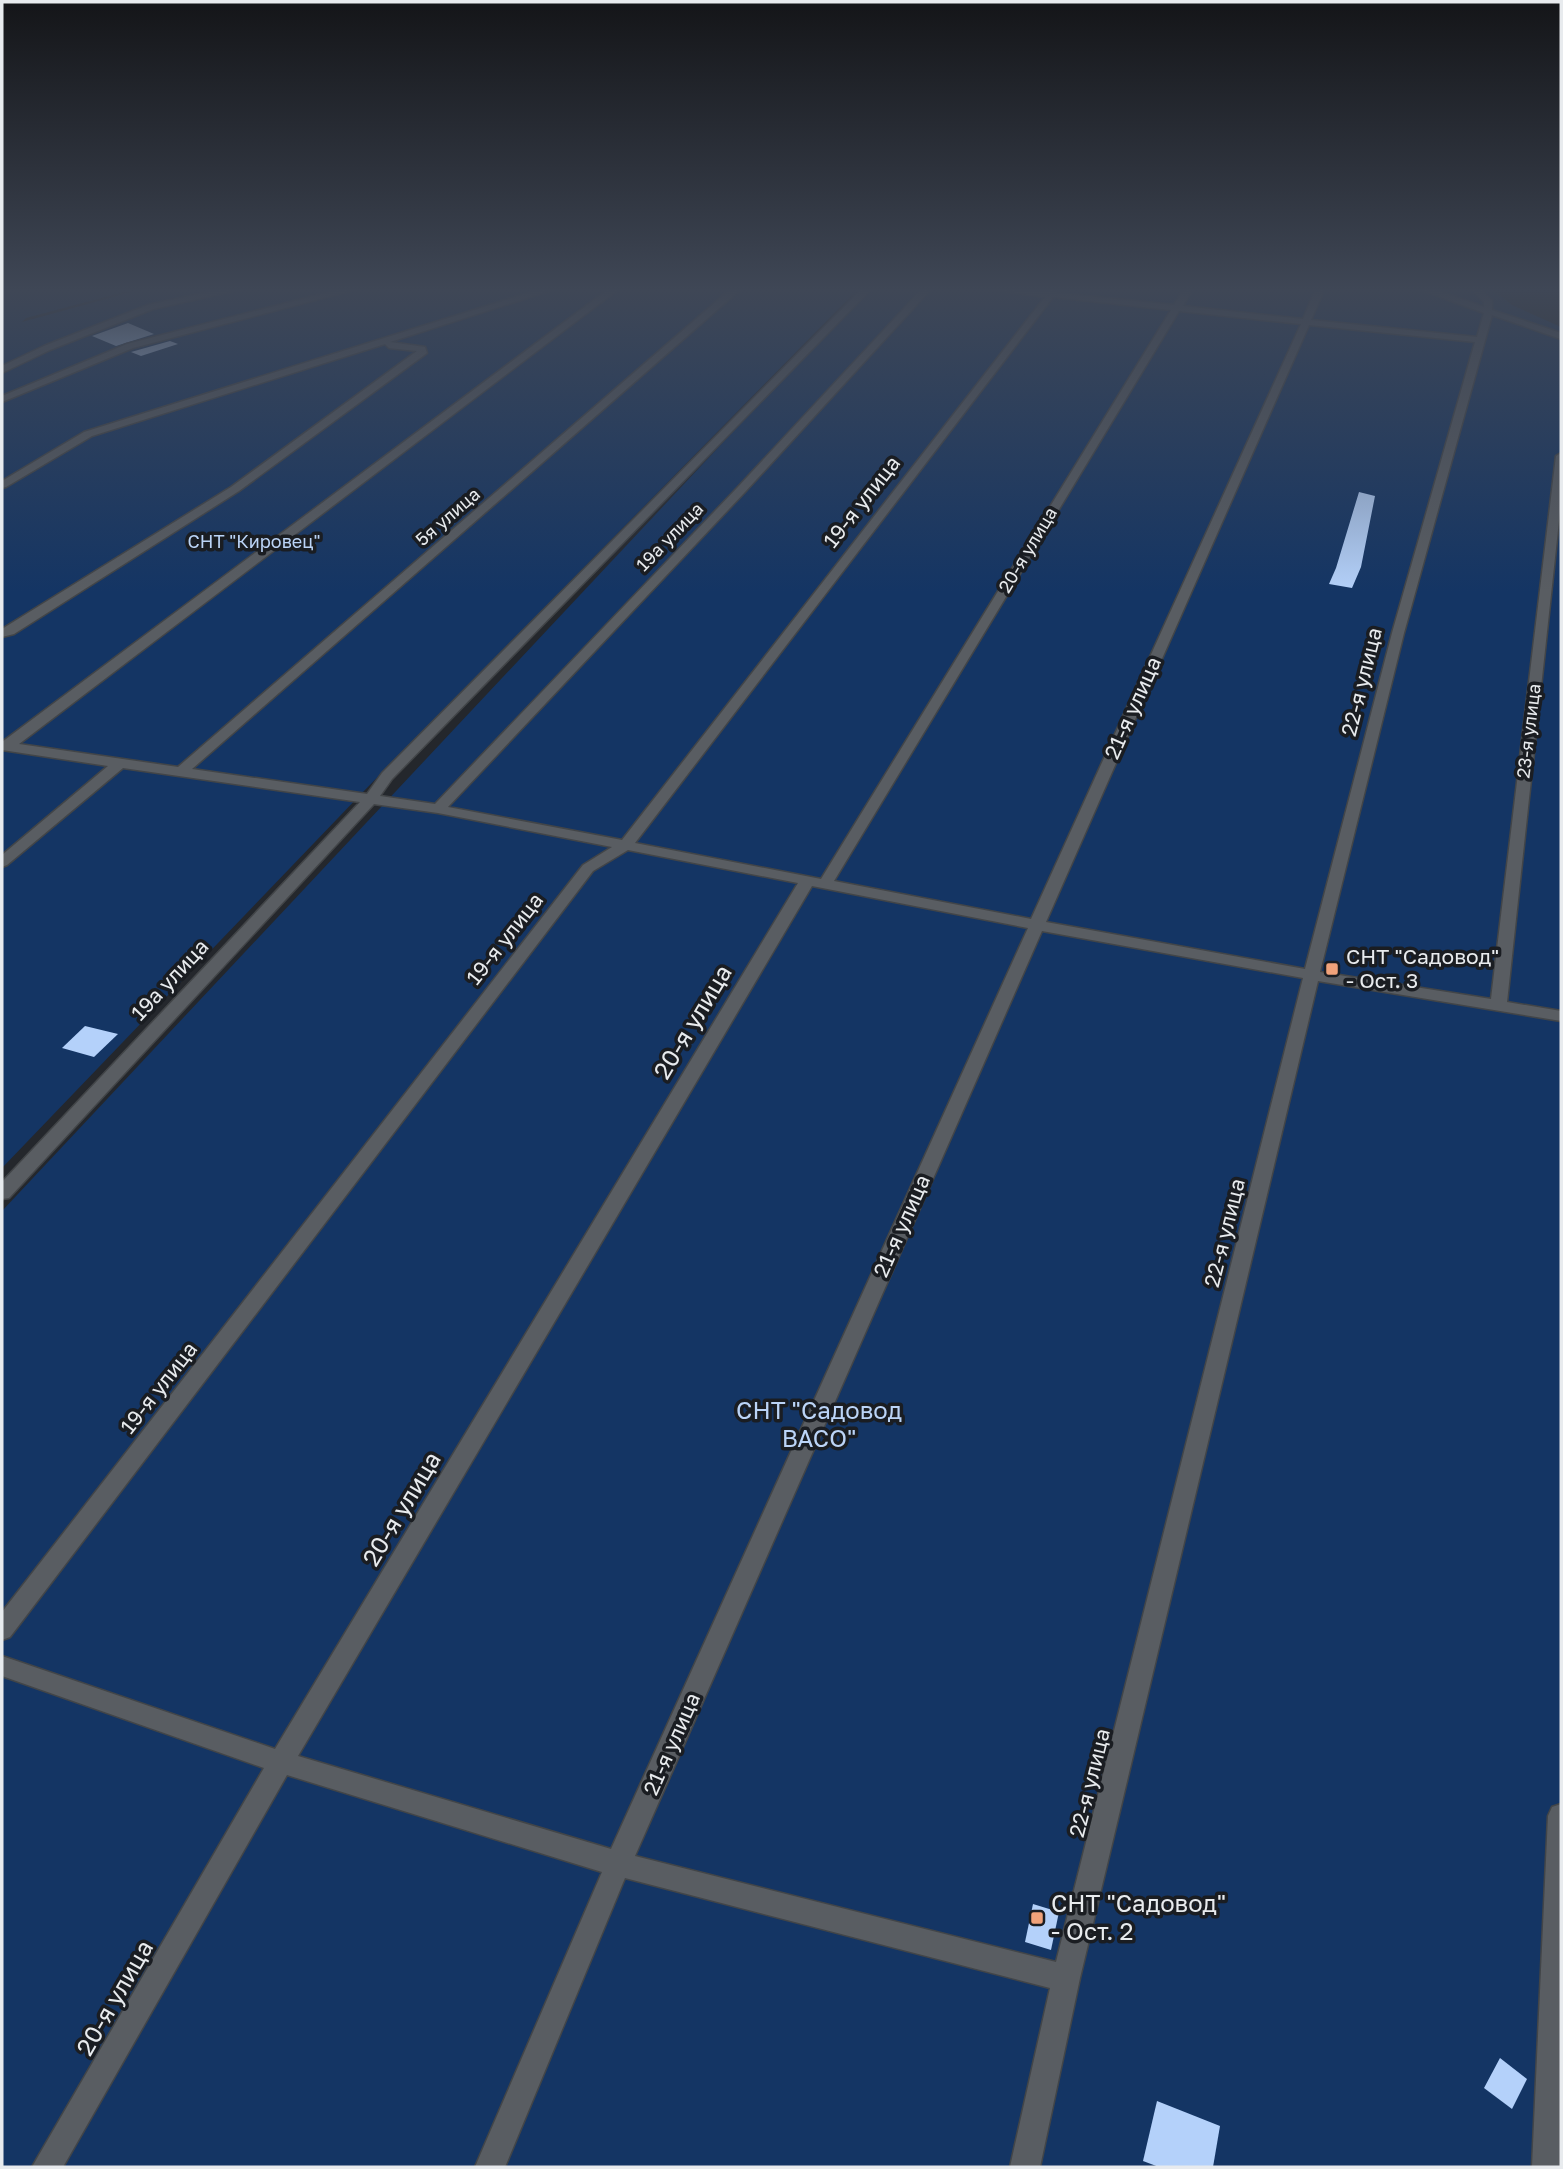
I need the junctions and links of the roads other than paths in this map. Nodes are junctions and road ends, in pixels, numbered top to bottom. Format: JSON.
{"nodes":[{"id":1,"x":235,"y":389,"type":"edge"},
{"id":2,"x":372,"y":389,"type":"edge"},
{"id":3,"x":481,"y":389,"type":"edge"},
{"id":4,"x":622,"y":389,"type":"edge"},
{"id":5,"x":768,"y":389,"type":"edge"},
{"id":6,"x":835,"y":389,"type":"edge"},
{"id":7,"x":978,"y":389,"type":"edge"},
{"id":8,"x":1124,"y":389,"type":"edge"},
{"id":9,"x":1276,"y":389,"type":"edge"},
{"id":10,"x":1465,"y":389,"type":"edge"},
{"id":11,"x":24,"y":390,"type":"edge"},
{"id":12,"x":2,"y":399,"type":"edge"},
{"id":13,"x":1561,"y":456,"type":"edge"},
{"id":14,"x":2,"y":485,"type":"edge"},
{"id":15,"x":2,"y":633,"type":"edge"},
{"id":16,"x":5,"y":746,"type":"edge"},
{"id":17,"x":120,"y":763,"type":"junction"},
{"id":18,"x":181,"y":772,"type":"junction"},
{"id":19,"x":371,"y":799,"type":"junction"},
{"id":20,"x":438,"y":809,"type":"junction"},
{"id":21,"x":626,"y":845,"type":"junction"},
{"id":22,"x":2,"y":862,"type":"edge"},
{"id":23,"x":816,"y":882,"type":"junction"},
{"id":24,"x":1036,"y":925,"type":"junction"},
{"id":25,"x":1311,"y":975,"type":"junction"},
{"id":26,"x":1498,"y":1007,"type":"junction"},
{"id":27,"x":1561,"y":1016,"type":"edge"},
{"id":28,"x":2,"y":1193,"type":"edge"},
{"id":29,"x":2,"y":1630,"type":"edge"},
{"id":30,"x":2,"y":1666,"type":"edge"},
{"id":31,"x":281,"y":1762,"type":"junction"},
{"id":32,"x":1561,"y":1815,"type":"edge"},
{"id":33,"x":618,"y":1864,"type":"junction"},
{"id":34,"x":1066,"y":1978,"type":"junction"},
{"id":35,"x":47,"y":2167,"type":"edge"},
{"id":36,"x":490,"y":2167,"type":"edge"},
{"id":37,"x":1024,"y":2167,"type":"edge"},
{"id":38,"x":1547,"y":2167,"type":"edge"}],
"edges":[{"from":1,"to":14,"type":"street"},
{"from":2,"to":15,"type":"street"},
{"from":3,"to":16,"type":"street"},
{"from":4,"to":18,"type":"street","name":"5я улица"},
{"from":5,"to":19,"type":"street","name":"19а улица"},
{"from":6,"to":20,"type":"street","name":"19а улица"},
{"from":7,"to":21,"type":"street","name":"19-я улица"},
{"from":8,"to":23,"type":"street","name":"20-я улица"},
{"from":9,"to":24,"type":"street","name":"21-я улица"},
{"from":10,"to":25,"type":"street","name":"22-я улица"},
{"from":11,"to":12,"type":"street"},
{"from":13,"to":26,"type":"street","name":"23-я улица"},
{"from":16,"to":17,"type":"street"},
{"from":17,"to":18,"type":"street"},
{"from":17,"to":22,"type":"street"},
{"from":18,"to":19,"type":"street"},
{"from":19,"to":20,"type":"street"},
{"from":19,"to":28,"type":"street","name":"19а улица"},
{"from":20,"to":21,"type":"street"},
{"from":21,"to":23,"type":"street"},
{"from":21,"to":29,"type":"street","name":"19-я улица"},
{"from":23,"to":24,"type":"street"},
{"from":23,"to":31,"type":"street","name":"20-я улица"},
{"from":24,"to":25,"type":"street"},
{"from":24,"to":33,"type":"street","name":"21-я улица"},
{"from":25,"to":26,"type":"street"},
{"from":25,"to":34,"type":"street","name":"22-я улица"},
{"from":26,"to":27,"type":"street"},
{"from":30,"to":31,"type":"street"},
{"from":31,"to":33,"type":"street"},
{"from":31,"to":35,"type":"street","name":"20-я улица"},
{"from":32,"to":38,"type":"street"},
{"from":33,"to":34,"type":"street"},
{"from":33,"to":36,"type":"street","name":"21-я улица"},
{"from":34,"to":37,"type":"street","name":"22-я улица"}]}
